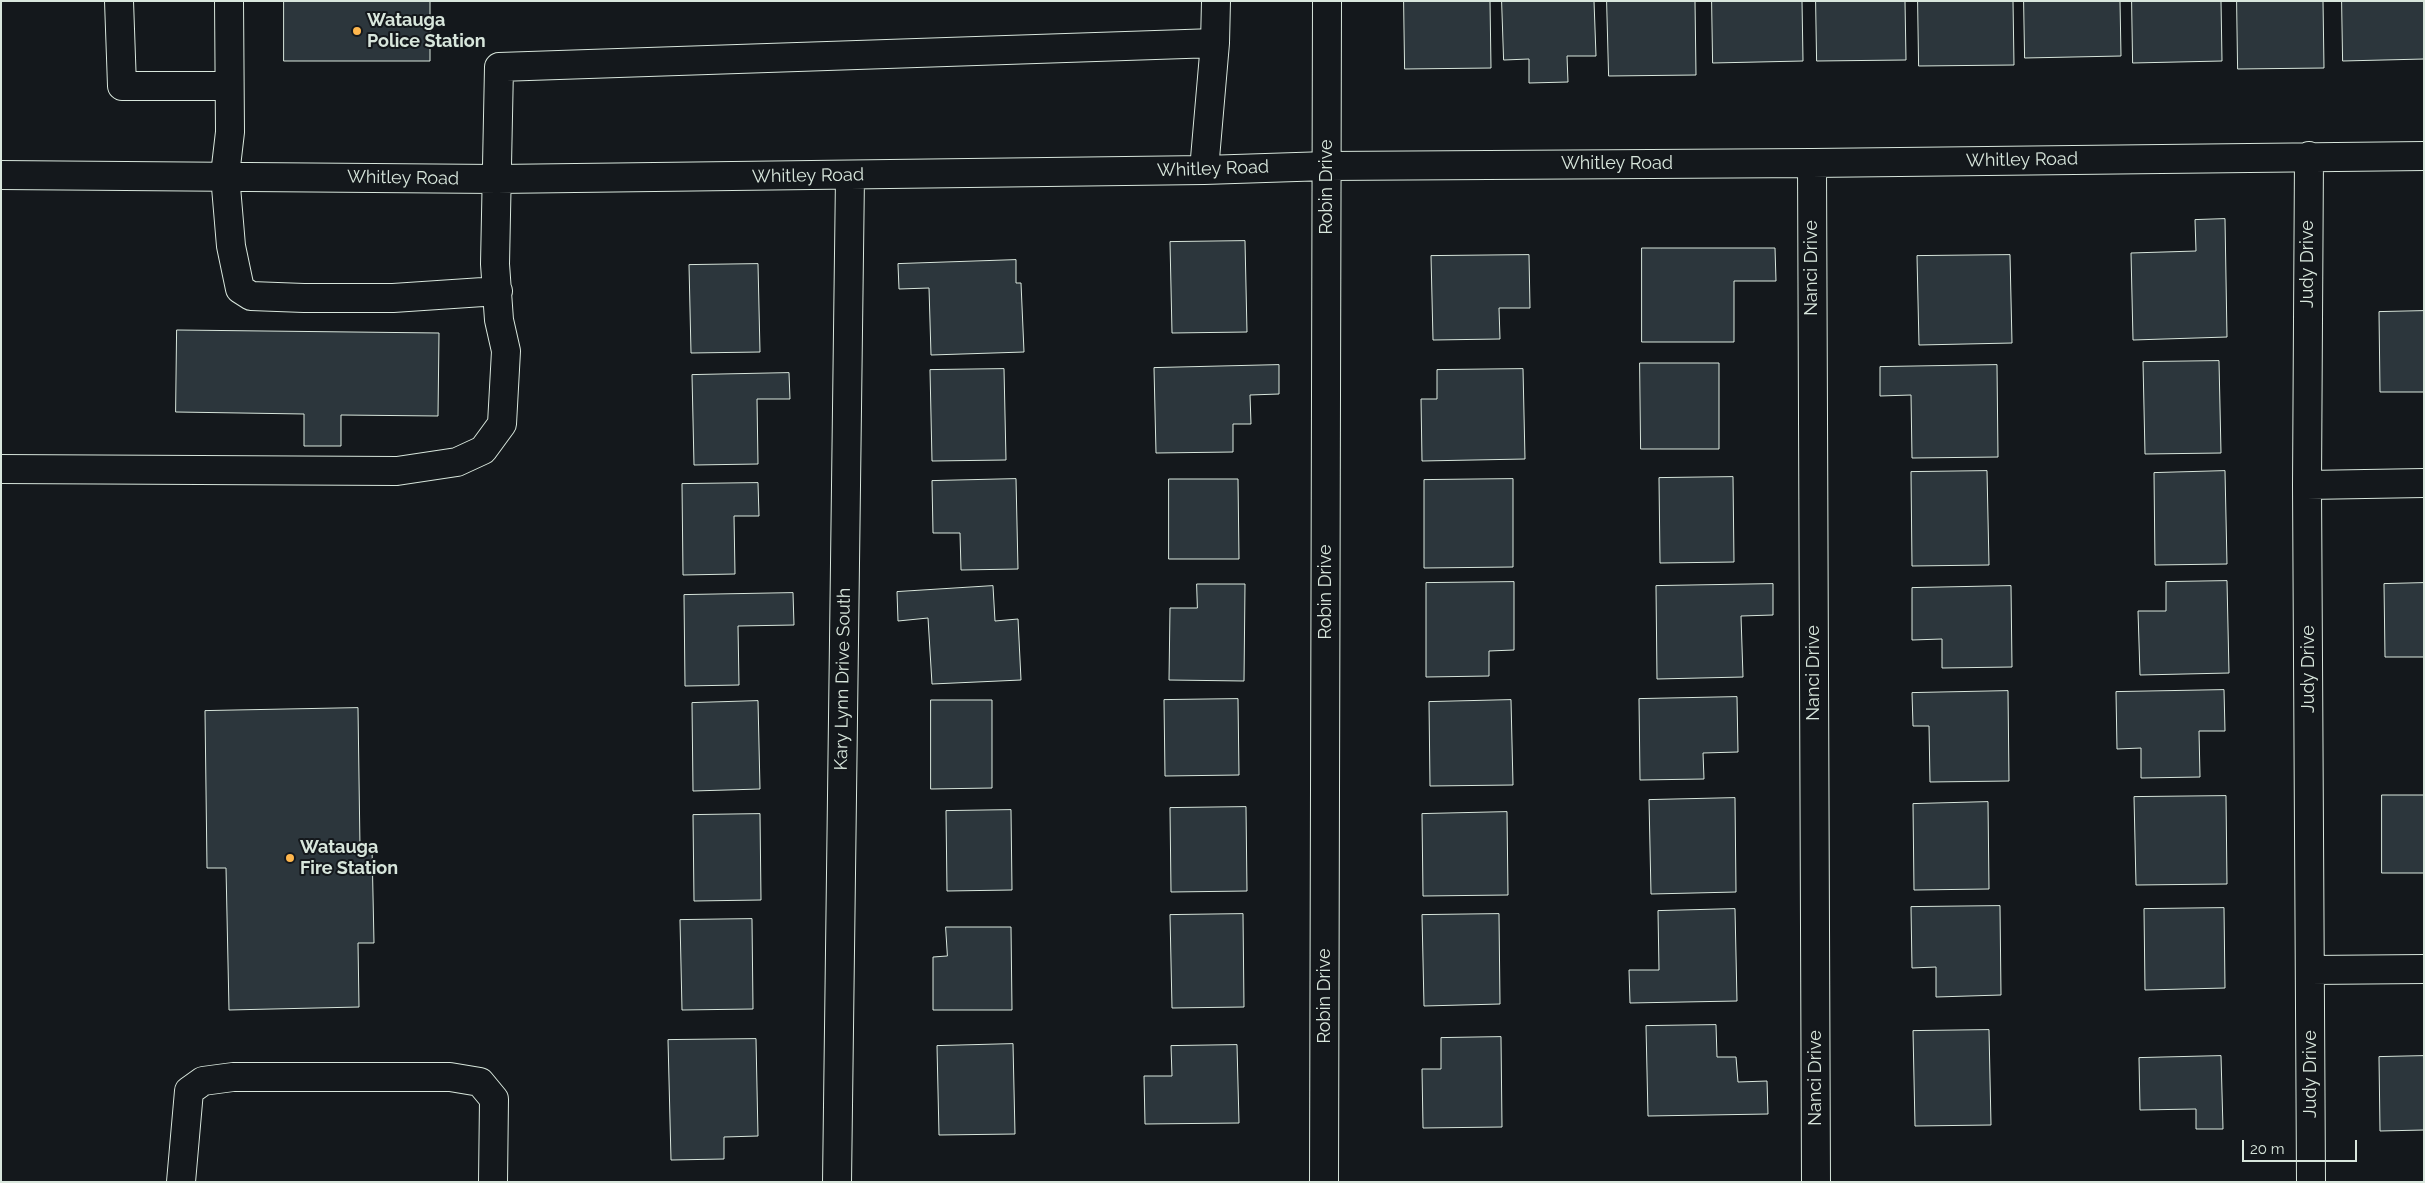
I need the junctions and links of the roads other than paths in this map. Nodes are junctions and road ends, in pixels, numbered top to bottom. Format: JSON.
{"nodes":[{"id":1,"x":119,"y":1,"type":"edge"},
{"id":2,"x":229,"y":1,"type":"edge"},
{"id":3,"x":1216,"y":1,"type":"edge"},
{"id":4,"x":1327,"y":1,"type":"edge"},
{"id":5,"x":1216,"y":43,"type":"junction"},
{"id":6,"x":229,"y":86,"type":"junction"},
{"id":7,"x":2309,"y":156,"type":"junction"},
{"id":8,"x":2424,"y":156,"type":"edge"},
{"id":9,"x":1812,"y":163,"type":"junction"},
{"id":10,"x":1327,"y":166,"type":"junction"},
{"id":11,"x":1204,"y":170,"type":"junction"},
{"id":12,"x":1,"y":175,"type":"edge"},
{"id":13,"x":225,"y":175,"type":"junction"},
{"id":14,"x":850,"y":176,"type":"junction"},
{"id":15,"x":497,"y":179,"type":"junction"},
{"id":16,"x":498,"y":292,"type":"junction"},
{"id":17,"x":1,"y":469,"type":"edge"},
{"id":18,"x":2424,"y":483,"type":"edge"},
{"id":19,"x":2308,"y":485,"type":"junction"},
{"id":20,"x":2424,"y":969,"type":"edge"},
{"id":21,"x":2312,"y":970,"type":"junction"},
{"id":22,"x":181,"y":1182,"type":"edge"},
{"id":23,"x":492,"y":1182,"type":"edge"},
{"id":24,"x":837,"y":1182,"type":"edge"},
{"id":25,"x":1324,"y":1182,"type":"edge"},
{"id":26,"x":1816,"y":1182,"type":"edge"},
{"id":27,"x":2311,"y":1182,"type":"edge"}],
"edges":[{"from":1,"to":6,"type":"street"},
{"from":2,"to":6,"type":"street"},
{"from":3,"to":5,"type":"street"},
{"from":4,"to":10,"type":"street","name":"Robin Drive"},
{"from":5,"to":11,"type":"street"},
{"from":5,"to":15,"type":"street"},
{"from":6,"to":13,"type":"street"},
{"from":7,"to":8,"type":"street","name":"Whitley Road"},
{"from":7,"to":9,"type":"street","name":"Whitley Road"},
{"from":7,"to":19,"type":"street","name":"Judy Drive"},
{"from":9,"to":10,"type":"street","name":"Whitley Road"},
{"from":9,"to":26,"type":"street","name":"Nanci Drive"},
{"from":10,"to":11,"type":"street","name":"Whitley Road"},
{"from":10,"to":25,"type":"street","name":"Robin Drive"},
{"from":11,"to":14,"type":"street","name":"Whitley Road"},
{"from":12,"to":13,"type":"street","name":"Whitley Road"},
{"from":13,"to":15,"type":"street","name":"Whitley Road"},
{"from":13,"to":16,"type":"street"},
{"from":14,"to":15,"type":"street","name":"Whitley Road"},
{"from":14,"to":24,"type":"street","name":"Kary Lynn Drive South"},
{"from":15,"to":16,"type":"street"},
{"from":16,"to":17,"type":"street"},
{"from":18,"to":19,"type":"street"},
{"from":19,"to":21,"type":"street","name":"Judy Drive"},
{"from":20,"to":21,"type":"street"},
{"from":21,"to":27,"type":"street","name":"Judy Drive"},
{"from":22,"to":23,"type":"street"}]}
